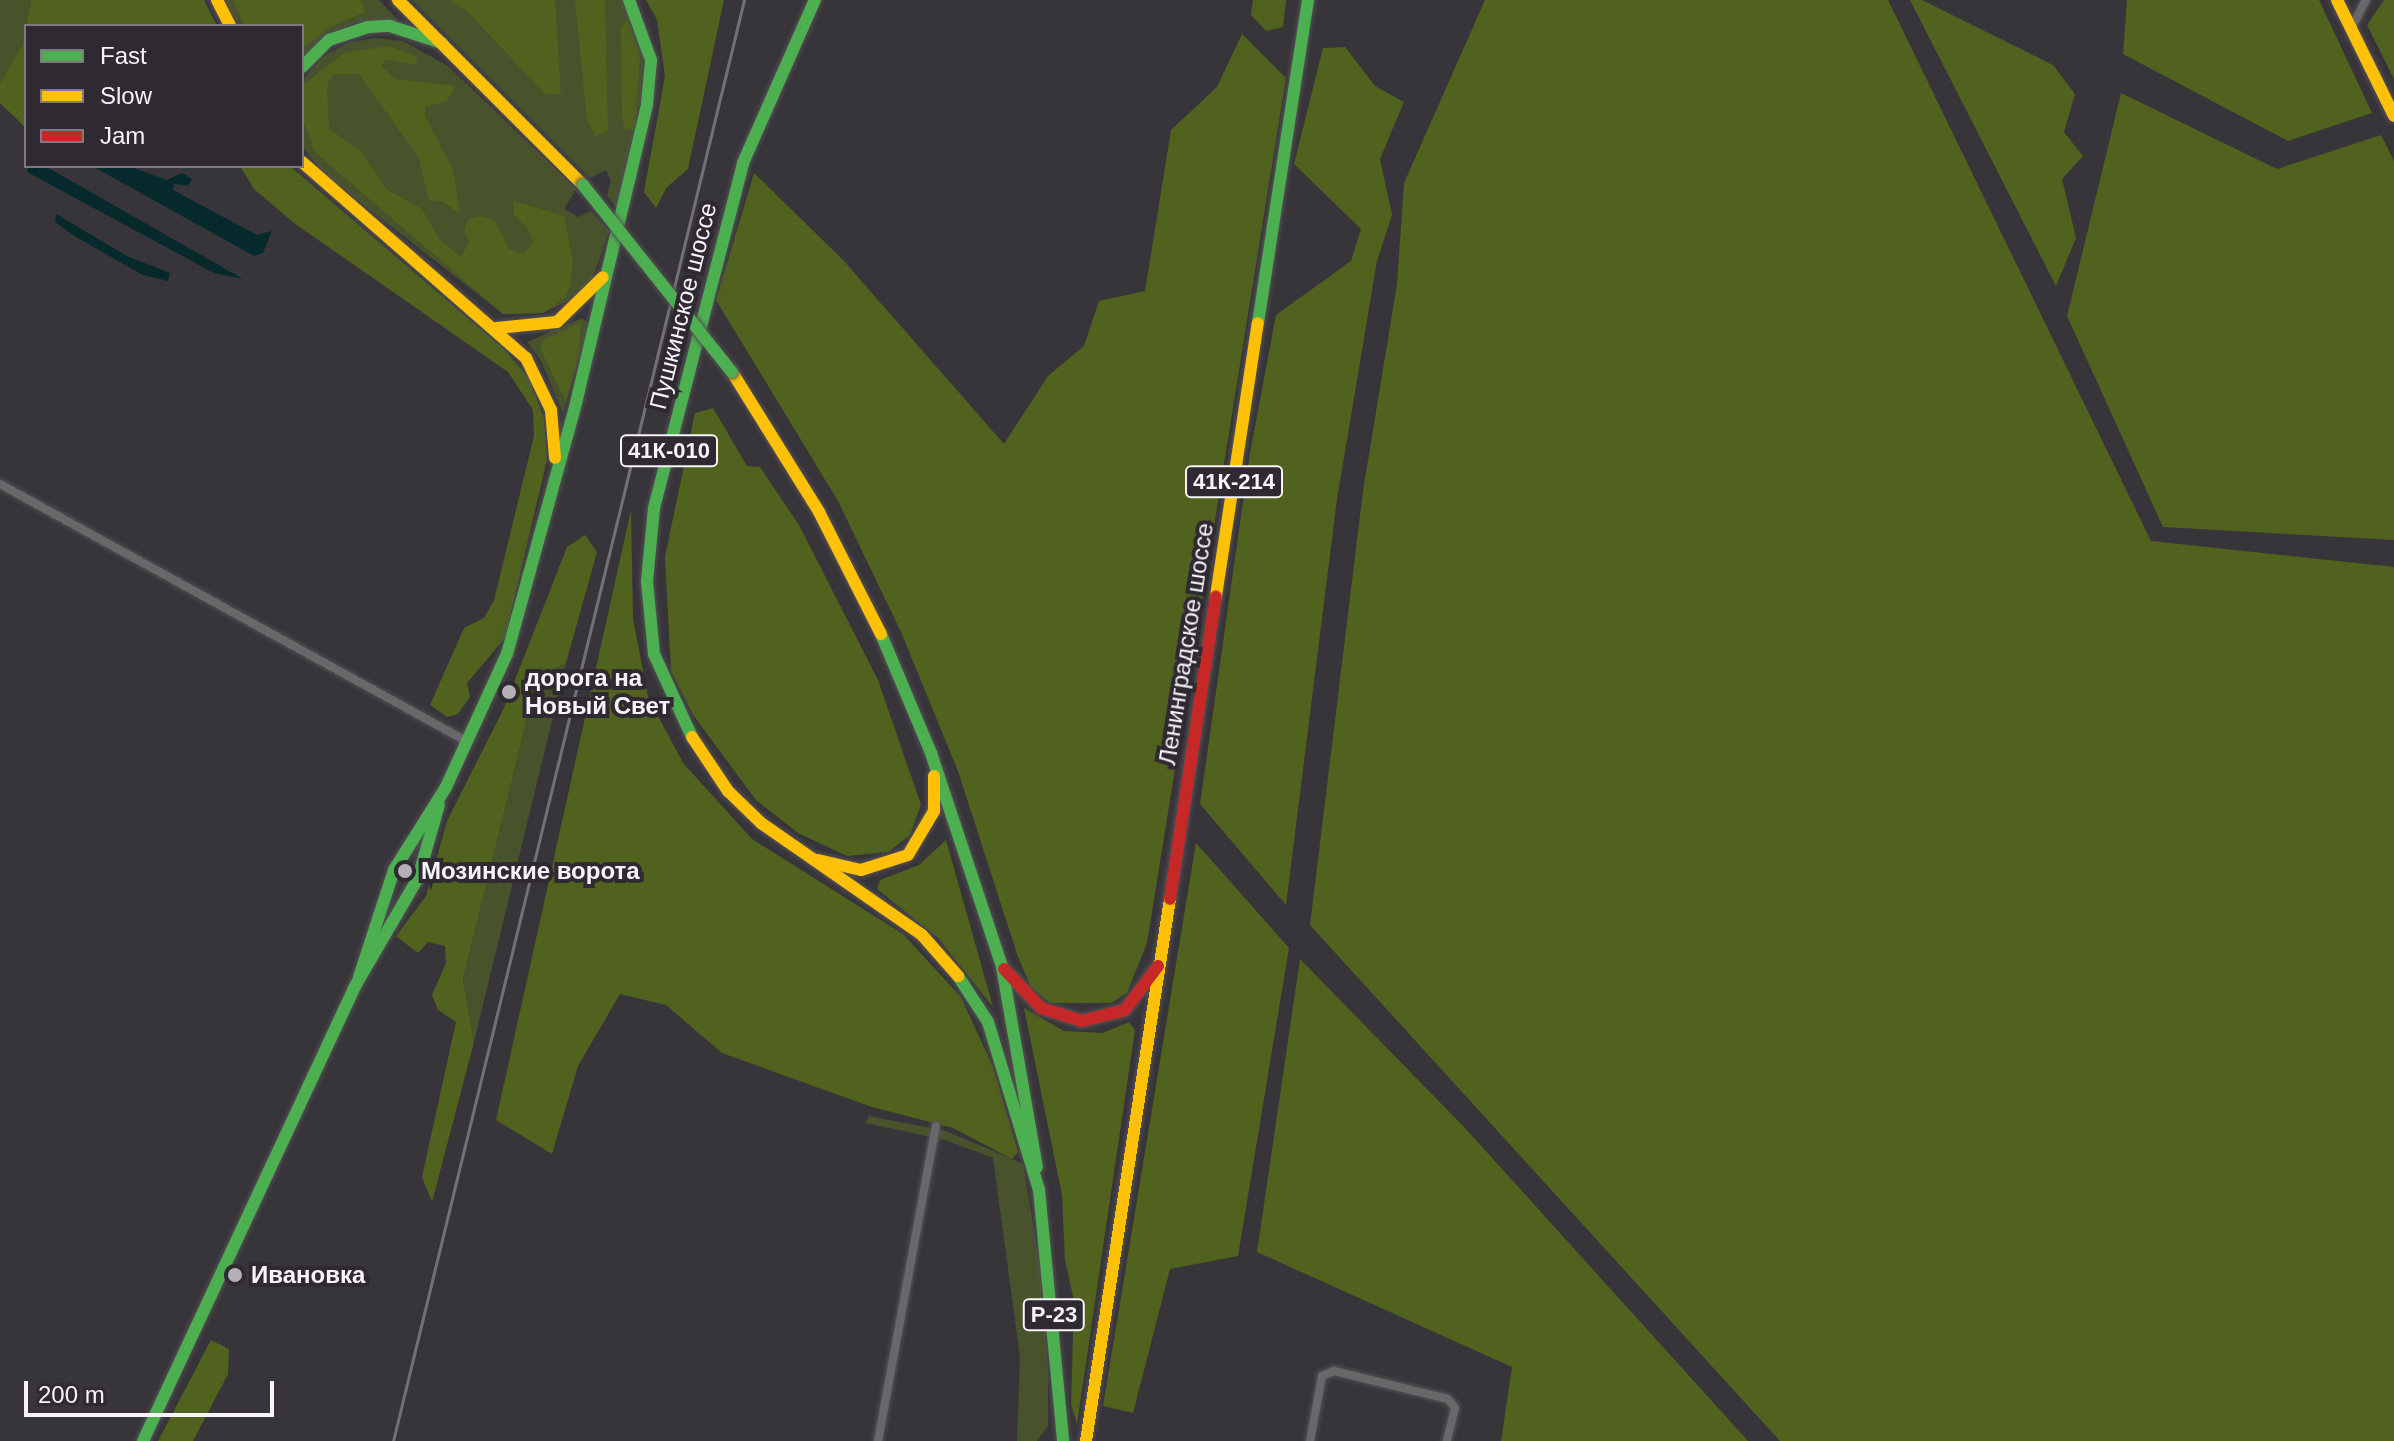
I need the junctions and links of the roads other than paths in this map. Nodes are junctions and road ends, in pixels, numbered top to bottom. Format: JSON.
{"nodes":[{"id":1,"x":217,"y":0,"type":"edge"},
{"id":2,"x":398,"y":0,"type":"edge"},
{"id":3,"x":629,"y":0,"type":"edge"},
{"id":4,"x":815,"y":0,"type":"edge"},
{"id":5,"x":1308,"y":0,"type":"edge"},
{"id":6,"x":2337,"y":0,"type":"edge"},
{"id":7,"x":2366,"y":0,"type":"edge"},
{"id":8,"x":229,"y":24,"type":"edge"},
{"id":9,"x":2351,"y":29,"type":"junction"},
{"id":10,"x":447,"y":44,"type":"junction"},
{"id":11,"x":304,"y":65,"type":"edge"},
{"id":12,"x":2394,"y":116,"type":"edge"},
{"id":13,"x":304,"y":164,"type":"edge"},
{"id":14,"x":608,"y":269,"type":"junction"},
{"id":15,"x":497,"y":328,"type":"junction"},
{"id":16,"x":0,"y":484,"type":"edge"},
{"id":17,"x":554,"y":484,"type":"junction"},
{"id":18,"x":468,"y":742,"type":"junction"},
{"id":19,"x":931,"y":753,"type":"junction"},
{"id":20,"x":442,"y":794,"type":"junction"},
{"id":21,"x":407,"y":846,"type":"junction"},
{"id":22,"x":425,"y":857,"type":"junction"},
{"id":23,"x":816,"y":860,"type":"junction"},
{"id":24,"x":387,"y":887,"type":"junction"},
{"id":25,"x":409,"y":896,"type":"junction"},
{"id":26,"x":1159,"y":963,"type":"junction"},
{"id":27,"x":1002,"y":967,"type":"junction"},
{"id":28,"x":359,"y":977,"type":"junction"},
{"id":29,"x":936,"y":1126,"type":"dead end"},
{"id":30,"x":1039,"y":1190,"type":"junction"},
{"id":31,"x":143,"y":1441,"type":"edge"},
{"id":32,"x":878,"y":1441,"type":"edge"},
{"id":33,"x":1063,"y":1441,"type":"edge"},
{"id":34,"x":1086,"y":1441,"type":"edge"},
{"id":35,"x":1310,"y":1441,"type":"edge"},
{"id":36,"x":1447,"y":1441,"type":"edge"}],
"edges":[{"from":1,"to":8,"type":"main road"},
{"from":2,"to":10,"type":"main road","number":"Р-23"},
{"from":3,"to":14,"type":"main road"},
{"from":4,"to":23,"type":"main road","name":"Пушкинское шоссе","number":"41К-010"},
{"from":5,"to":26,"type":"main road","name":"Ленинградское шоссе","number":"41К-214"},
{"from":6,"to":9,"type":"main road"},
{"from":7,"to":9,"type":"street"},
{"from":9,"to":12,"type":"main road"},
{"from":10,"to":11,"type":"main road"},
{"from":10,"to":19,"type":"main road","number":"Р-23","bridge":true},
{"from":13,"to":15,"type":"main road"},
{"from":14,"to":15,"type":"main road"},
{"from":14,"to":17,"type":"main road"},
{"from":15,"to":17,"type":"main road"},
{"from":16,"to":18,"type":"street"},
{"from":17,"to":18,"type":"main road"},
{"from":18,"to":20,"type":"main road"},
{"from":19,"to":23,"type":"main road"},
{"from":19,"to":27,"type":"main road","number":"Р-23"},
{"from":20,"to":21,"type":"main road"},
{"from":20,"to":22,"type":"main road"},
{"from":21,"to":22,"type":"main road"},
{"from":21,"to":24,"type":"main road"},
{"from":22,"to":25,"type":"main road"},
{"from":23,"to":30,"type":"main road","name":"Пушкинское шоссе"},
{"from":24,"to":25,"type":"main road"},
{"from":24,"to":28,"type":"main road"},
{"from":25,"to":28,"type":"main road"},
{"from":26,"to":27,"type":"main road","number":"41К-214"},
{"from":26,"to":34,"type":"main road","number":"41К-214"},
{"from":27,"to":30,"type":"main road","number":"Р-23"},
{"from":28,"to":31,"type":"main road"},
{"from":29,"to":32,"type":"street"},
{"from":30,"to":33,"type":"main road","number":"Р-23"},
{"from":35,"to":36,"type":"street"}]}
